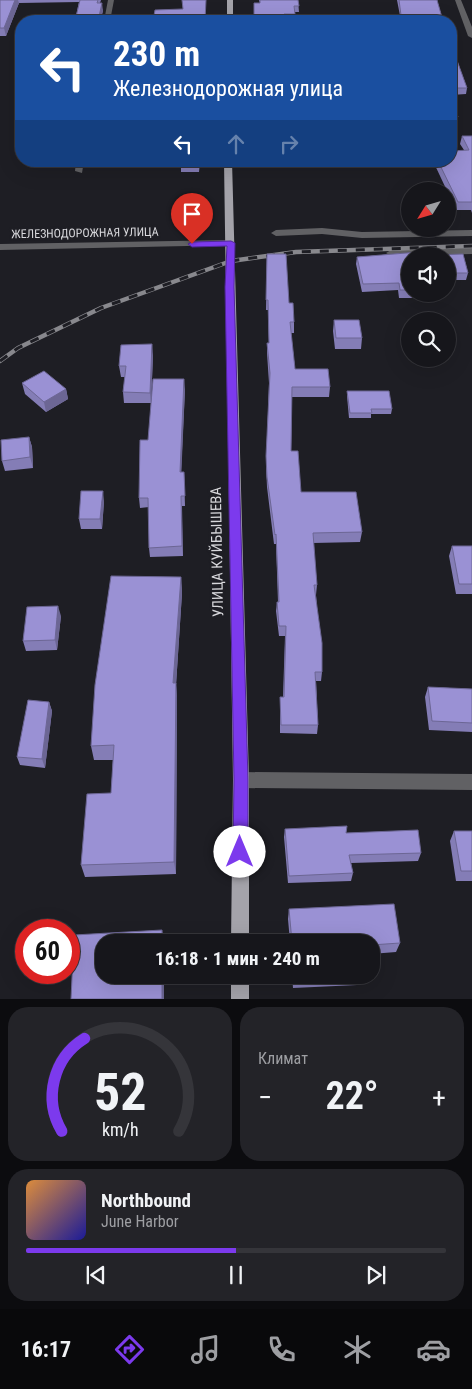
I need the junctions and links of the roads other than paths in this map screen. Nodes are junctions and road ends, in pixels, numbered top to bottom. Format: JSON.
{"nodes":[{"id":1,"x":111,"y":0,"type":"edge"},
{"id":2,"x":230,"y":0,"type":"edge"},
{"id":3,"x":458,"y":0,"type":"edge"},
{"id":4,"x":108,"y":15,"type":"edge"},
{"id":5,"x":230,"y":15,"type":"edge"},
{"id":6,"x":472,"y":36,"type":"edge"},
{"id":7,"x":79,"y":167,"type":"edge"},
{"id":8,"x":228,"y":167,"type":"edge"},
{"id":9,"x":79,"y":171,"type":"dead end"},
{"id":10,"x":276,"y":233,"type":"dead end"},
{"id":11,"x":472,"y":234,"type":"edge"},
{"id":12,"x":231,"y":243,"type":"junction"},
{"id":13,"x":0,"y":247,"type":"edge"},
{"id":14,"x":472,"y":251,"type":"edge"},
{"id":15,"x":391,"y":253,"type":"edge"},
{"id":16,"x":241,"y":780,"type":"junction"},
{"id":17,"x":472,"y":782,"type":"edge"},
{"id":18,"x":240,"y":934,"type":"edge"},
{"id":19,"x":240,"y":984,"type":"edge"},
{"id":20,"x":240,"y":999,"type":"edge"}],
"edges":[{"from":1,"to":4,"type":"street"},
{"from":2,"to":5,"type":"main road"},
{"from":3,"to":6,"type":"street"},
{"from":7,"to":9,"type":"street"},
{"from":8,"to":12,"type":"main road","name":"УЛИЦА КУЙБЫШЕВА"},
{"from":10,"to":11,"type":"street"},
{"from":12,"to":13,"type":"street","name":"ЖЕЛЕЗНОДОРОЖНАЯ УЛИЦА"},
{"from":12,"to":16,"type":"main road","name":"УЛИЦА КУЙБЫШЕВА"},
{"from":14,"to":15,"type":"street"},
{"from":16,"to":17,"type":"street"},
{"from":16,"to":18,"type":"main road","name":"УЛИЦА КУЙБЫШЕВА"},
{"from":19,"to":20,"type":"main road"}]}
